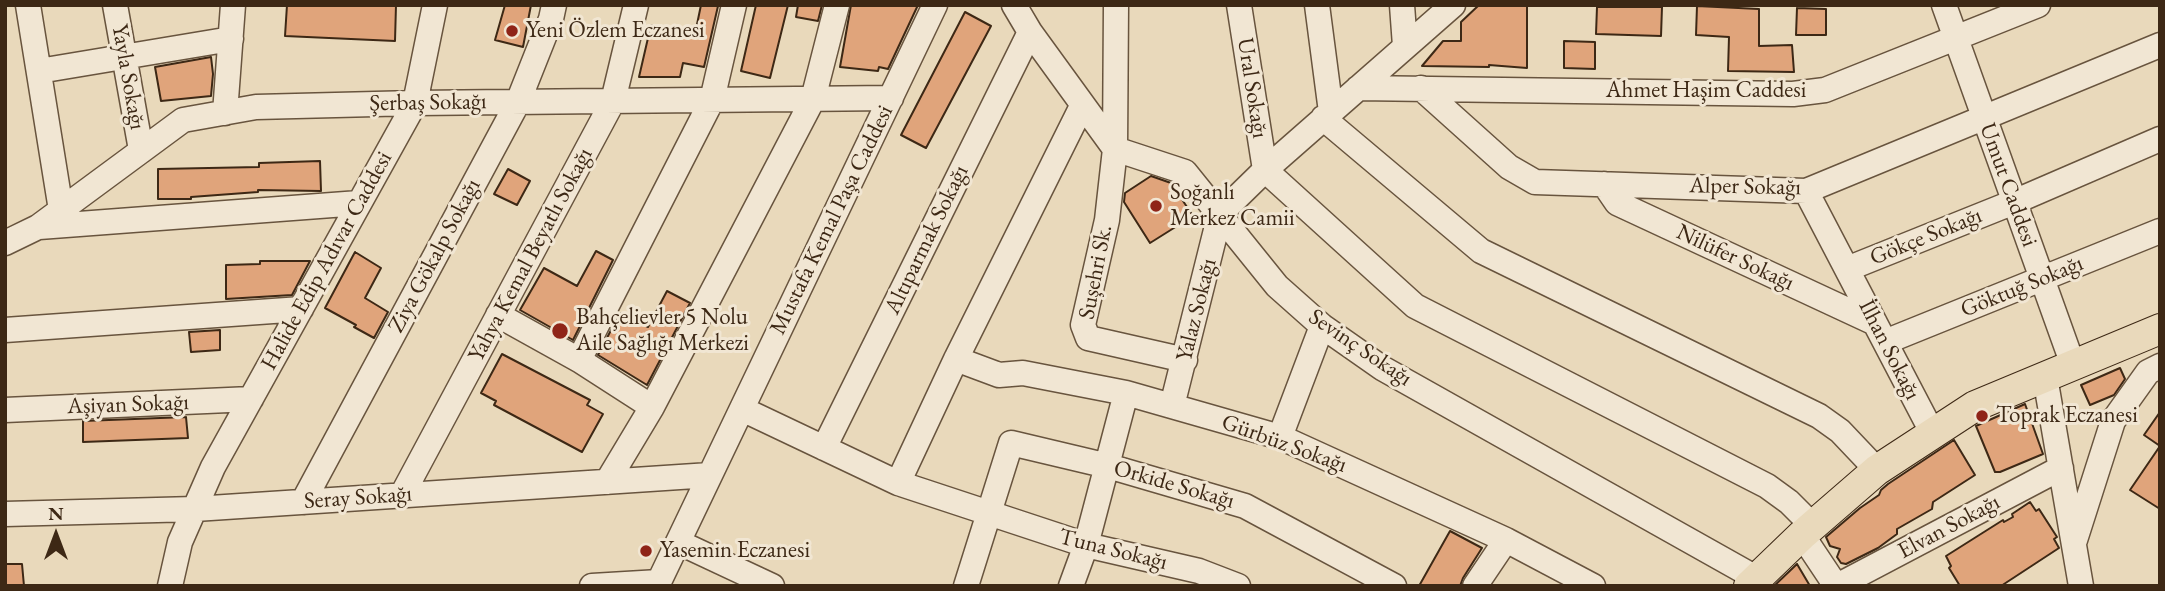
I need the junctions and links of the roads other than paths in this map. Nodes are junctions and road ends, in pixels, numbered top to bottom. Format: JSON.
{"nodes":[{"id":1,"x":28,"y":5,"type":"edge"},
{"id":2,"x":115,"y":5,"type":"edge"},
{"id":3,"x":233,"y":5,"type":"edge"},
{"id":4,"x":435,"y":5,"type":"edge"},
{"id":5,"x":554,"y":5,"type":"edge"},
{"id":6,"x":636,"y":5,"type":"edge"},
{"id":7,"x":734,"y":5,"type":"edge"},
{"id":8,"x":837,"y":5,"type":"edge"},
{"id":9,"x":935,"y":5,"type":"edge"},
{"id":10,"x":1014,"y":5,"type":"edge"},
{"id":11,"x":1116,"y":5,"type":"edge"},
{"id":12,"x":1239,"y":5,"type":"edge"},
{"id":13,"x":1317,"y":5,"type":"edge"},
{"id":14,"x":1402,"y":5,"type":"edge"},
{"id":15,"x":1452,"y":5,"type":"edge"},
{"id":16,"x":1944,"y":5,"type":"edge"},
{"id":17,"x":2038,"y":5,"type":"edge"},
{"id":18,"x":1030,"y":33,"type":"junction"},
{"id":19,"x":1955,"y":37,"type":"junction"},
{"id":20,"x":230,"y":39,"type":"junction"},
{"id":21,"x":2160,"y":45,"type":"edge"},
{"id":22,"x":1405,"y":47,"type":"junction"},
{"id":23,"x":124,"y":57,"type":"junction"},
{"id":24,"x":39,"y":71,"type":"junction"},
{"id":25,"x":1358,"y":88,"type":"junction"},
{"id":26,"x":1421,"y":88,"type":"junction"},
{"id":27,"x":891,"y":98,"type":"junction"},
{"id":28,"x":813,"y":99,"type":"junction"},
{"id":29,"x":712,"y":100,"type":"junction"},
{"id":30,"x":613,"y":101,"type":"junction"},
{"id":31,"x":518,"y":102,"type":"junction"},
{"id":32,"x":415,"y":103,"type":"junction"},
{"id":33,"x":1082,"y":106,"type":"junction"},
{"id":34,"x":225,"y":113,"type":"junction"},
{"id":35,"x":1327,"y":115,"type":"junction"},
{"id":36,"x":1984,"y":117,"type":"junction"},
{"id":37,"x":2160,"y":139,"type":"edge"},
{"id":38,"x":1115,"y":149,"type":"junction"},
{"id":39,"x":141,"y":150,"type":"junction"},
{"id":40,"x":1265,"y":170,"type":"junction"},
{"id":41,"x":1604,"y":184,"type":"junction"},
{"id":42,"x":1806,"y":191,"type":"junction"},
{"id":43,"x":2014,"y":202,"type":"junction"},
{"id":44,"x":359,"y":204,"type":"junction"},
{"id":45,"x":61,"y":210,"type":"junction"},
{"id":46,"x":1220,"y":214,"type":"junction"},
{"id":47,"x":38,"y":227,"type":"junction"},
{"id":48,"x":2160,"y":231,"type":"edge"},
{"id":49,"x":5,"y":243,"type":"edge"},
{"id":50,"x":1847,"y":269,"type":"junction"},
{"id":51,"x":2042,"y":279,"type":"junction"},
{"id":52,"x":301,"y":309,"type":"junction"},
{"id":53,"x":498,"y":316,"type":"junction"},
{"id":54,"x":1322,"y":326,"type":"junction"},
{"id":55,"x":2160,"y":329,"type":"edge"},
{"id":56,"x":5,"y":330,"type":"edge"},
{"id":57,"x":1880,"y":332,"type":"junction"},
{"id":58,"x":956,"y":359,"type":"junction"},
{"id":59,"x":579,"y":360,"type":"junction"},
{"id":60,"x":1185,"y":360,"type":"junction"},
{"id":61,"x":2073,"y":365,"type":"junction"},
{"id":62,"x":2156,"y":373,"type":"edge"},
{"id":63,"x":2045,"y":377,"type":"junction"},
{"id":64,"x":1126,"y":393,"type":"junction"},
{"id":65,"x":251,"y":399,"type":"junction"},
{"id":66,"x":1172,"y":406,"type":"junction"},
{"id":67,"x":652,"y":407,"type":"junction"},
{"id":68,"x":742,"y":409,"type":"junction"},
{"id":69,"x":5,"y":410,"type":"edge"},
{"id":70,"x":1933,"y":434,"type":"junction"},
{"id":71,"x":1280,"y":437,"type":"junction"},
{"id":72,"x":824,"y":447,"type":"junction"},
{"id":73,"x":1108,"y":466,"type":"junction"},
{"id":74,"x":2061,"y":468,"type":"junction"},
{"id":75,"x":1877,"y":470,"type":"junction"},
{"id":76,"x":710,"y":475,"type":"junction"},
{"id":77,"x":607,"y":482,"type":"junction"},
{"id":78,"x":898,"y":483,"type":"junction"},
{"id":79,"x":402,"y":495,"type":"junction"},
{"id":80,"x":303,"y":502,"type":"junction"},
{"id":81,"x":195,"y":509,"type":"junction"},
{"id":82,"x":5,"y":514,"type":"edge"},
{"id":83,"x":988,"y":514,"type":"junction"},
{"id":84,"x":1807,"y":530,"type":"junction"},
{"id":85,"x":1506,"y":540,"type":"junction"},
{"id":86,"x":678,"y":542,"type":"junction"},
{"id":87,"x":2074,"y":544,"type":"junction"},
{"id":88,"x":1086,"y":545,"type":"junction"},
{"id":89,"x":1753,"y":582,"type":"edge"},
{"id":90,"x":658,"y":584,"type":"edge"},
{"id":91,"x":769,"y":585,"type":"edge"},
{"id":92,"x":968,"y":585,"type":"edge"},
{"id":93,"x":170,"y":586,"type":"edge"},
{"id":94,"x":592,"y":586,"type":"edge"},
{"id":95,"x":1071,"y":586,"type":"edge"},
{"id":96,"x":1238,"y":586,"type":"edge"},
{"id":97,"x":1394,"y":586,"type":"edge"},
{"id":98,"x":1475,"y":586,"type":"edge"},
{"id":99,"x":1593,"y":586,"type":"edge"},
{"id":100,"x":1836,"y":586,"type":"edge"},
{"id":101,"x":2081,"y":586,"type":"edge"}],
"edges":[{"from":1,"to":24,"type":"street"},
{"from":2,"to":23,"type":"street","name":"Yayla Sokağı"},
{"from":3,"to":20,"type":"street"},
{"from":4,"to":32,"type":"street","name":"Halide Edip Adıvar Caddesi"},
{"from":5,"to":31,"type":"street","name":"Ziya Gökalp Sokağı"},
{"from":6,"to":30,"type":"street","name":"Yahya Kemal Beyatlı Sokağı"},
{"from":7,"to":29,"type":"street"},
{"from":8,"to":28,"type":"street"},
{"from":9,"to":27,"type":"street","name":"Mustafa Kemal Paşa Caddesi"},
{"from":10,"to":18,"type":"street"},
{"from":11,"to":38,"type":"street"},
{"from":12,"to":40,"type":"street","name":"Ural Sokağı"},
{"from":13,"to":35,"type":"street"},
{"from":14,"to":22,"type":"street"},
{"from":15,"to":22,"type":"street"},
{"from":16,"to":19,"type":"street","name":"Umut Caddesi"},
{"from":17,"to":19,"type":"street","name":"Ahmet Haşim Caddesi"},
{"from":18,"to":33,"type":"street"},
{"from":18,"to":72,"type":"street","name":"Altıparmak Sokağı"},
{"from":19,"to":26,"type":"street","name":"Ahmet Haşim Caddesi"},
{"from":19,"to":36,"type":"street","name":"Umut Caddesi"},
{"from":20,"to":23,"type":"street"},
{"from":20,"to":34,"type":"street"},
{"from":21,"to":36,"type":"street","name":"Alper Sokağı"},
{"from":22,"to":25,"type":"street"},
{"from":23,"to":24,"type":"street"},
{"from":23,"to":39,"type":"street","name":"Yayla Sokağı"},
{"from":24,"to":45,"type":"street"},
{"from":25,"to":26,"type":"street","name":"Ahmet Haşim Caddesi"},
{"from":25,"to":35,"type":"street"},
{"from":26,"to":41,"type":"street","name":"Alper Sokağı"},
{"from":27,"to":28,"type":"street","name":"Şerbaş Sokağı"},
{"from":27,"to":68,"type":"street","name":"Mustafa Kemal Paşa Caddesi"},
{"from":28,"to":29,"type":"street","name":"Şerbaş Sokağı"},
{"from":28,"to":67,"type":"street"},
{"from":29,"to":30,"type":"street","name":"Şerbaş Sokağı"},
{"from":29,"to":59,"type":"street"},
{"from":30,"to":31,"type":"street","name":"Şerbaş Sokağı"},
{"from":30,"to":53,"type":"street","name":"Yahya Kemal Beyatlı Sokağı"},
{"from":31,"to":32,"type":"street","name":"Şerbaş Sokağı"},
{"from":31,"to":80,"type":"street","name":"Ziya Gökalp Sokağı"},
{"from":32,"to":34,"type":"street","name":"Şerbaş Sokağı"},
{"from":32,"to":44,"type":"street","name":"Halide Edip Adıvar Caddesi"},
{"from":33,"to":38,"type":"street"},
{"from":33,"to":58,"type":"street"},
{"from":34,"to":39,"type":"street","name":"Şerbaş Sokağı"},
{"from":35,"to":40,"type":"street"},
{"from":35,"to":75,"type":"street"},
{"from":36,"to":42,"type":"street","name":"Alper Sokağı"},
{"from":36,"to":43,"type":"street","name":"Umut Caddesi"},
{"from":37,"to":43,"type":"street","name":"Gökçe Sokağı"},
{"from":38,"to":46,"type":"street","name":"Sevinç Sokağı"},
{"from":38,"to":60,"type":"street","name":"Suşehri Sk."},
{"from":39,"to":45,"type":"street","name":"Şerbaş Sokağı"},
{"from":40,"to":46,"type":"street"},
{"from":40,"to":84,"type":"street"},
{"from":41,"to":42,"type":"street","name":"Alper Sokağı"},
{"from":41,"to":57,"type":"street","name":"Nilüfer Sokağı"},
{"from":42,"to":50,"type":"street","name":"İlhan Sokağı"},
{"from":43,"to":50,"type":"street","name":"Gökçe Sokağı"},
{"from":43,"to":51,"type":"street","name":"Umut Caddesi"},
{"from":44,"to":47,"type":"street"},
{"from":44,"to":52,"type":"street","name":"Halide Edip Adıvar Caddesi"},
{"from":45,"to":47,"type":"street","name":"Şerbaş Sokağı"},
{"from":46,"to":54,"type":"street","name":"Sevinç Sokağı"},
{"from":46,"to":60,"type":"street","name":"Yalaz Sokağı"},
{"from":47,"to":49,"type":"street","name":"Şerbaş Sokağı"},
{"from":48,"to":51,"type":"street","name":"Göktuğ Sokağı"},
{"from":50,"to":57,"type":"street","name":"İlhan Sokağı"},
{"from":51,"to":57,"type":"street","name":"Göktuğ Sokağı"},
{"from":51,"to":61,"type":"street","name":"Umut Caddesi"},
{"from":52,"to":56,"type":"street"},
{"from":52,"to":65,"type":"street","name":"Halide Edip Adıvar Caddesi"},
{"from":53,"to":59,"type":"street"},
{"from":53,"to":79,"type":"street","name":"Yahya Kemal Beyatlı Sokağı"},
{"from":54,"to":71,"type":"street"},
{"from":54,"to":89,"type":"street","name":"Sevinç Sokağı"},
{"from":55,"to":61,"type":"main road"},
{"from":57,"to":70,"type":"street","name":"İlhan Sokağı"},
{"from":58,"to":64,"type":"street","name":"Gürbüz Sokağı"},
{"from":58,"to":78,"type":"street"},
{"from":59,"to":67,"type":"street"},
{"from":60,"to":66,"type":"street","name":"Yalaz Sokağı"},
{"from":61,"to":63,"type":"main road"},
{"from":62,"to":87,"type":"street"},
{"from":63,"to":70,"type":"main road"},
{"from":63,"to":74,"type":"street"},
{"from":64,"to":66,"type":"street","name":"Gürbüz Sokağı"},
{"from":64,"to":73,"type":"street"},
{"from":65,"to":69,"type":"street","name":"Aşiyan Sokağı"},
{"from":65,"to":81,"type":"street","name":"Halide Edip Adıvar Caddesi"},
{"from":66,"to":71,"type":"street","name":"Gürbüz Sokağı"},
{"from":67,"to":77,"type":"street"},
{"from":68,"to":72,"type":"street","name":"Tuna Sokağı"},
{"from":68,"to":76,"type":"street","name":"Mustafa Kemal Paşa Caddesi"},
{"from":70,"to":75,"type":"main road"},
{"from":71,"to":85,"type":"street","name":"Gürbüz Sokağı"},
{"from":72,"to":78,"type":"street","name":"Tuna Sokağı"},
{"from":73,"to":83,"type":"street","name":"Orkide Sokağı"},
{"from":73,"to":88,"type":"street"},
{"from":73,"to":97,"type":"street","name":"Orkide Sokağı"},
{"from":74,"to":87,"type":"street"},
{"from":74,"to":100,"type":"street","name":"Elvan Sokağı"},
{"from":75,"to":84,"type":"main road"},
{"from":76,"to":77,"type":"street","name":"Seray Sokağı"},
{"from":76,"to":86,"type":"street","name":"Mustafa Kemal Paşa Caddesi"},
{"from":77,"to":79,"type":"street","name":"Seray Sokağı"},
{"from":78,"to":83,"type":"street","name":"Tuna Sokağı"},
{"from":79,"to":80,"type":"street","name":"Seray Sokağı"},
{"from":80,"to":81,"type":"street","name":"Seray Sokağı"},
{"from":81,"to":82,"type":"street","name":"Seray Sokağı"},
{"from":81,"to":93,"type":"street","name":"Halide Edip Adıvar Caddesi"},
{"from":83,"to":88,"type":"street","name":"Tuna Sokağı"},
{"from":83,"to":92,"type":"street"},
{"from":84,"to":89,"type":"main road"},
{"from":84,"to":100,"type":"street"},
{"from":85,"to":98,"type":"street"},
{"from":85,"to":99,"type":"street","name":"Gürbüz Sokağı"},
{"from":86,"to":90,"type":"street","name":"Mustafa Kemal Paşa Caddesi"},
{"from":86,"to":91,"type":"street"},
{"from":87,"to":101,"type":"street"},
{"from":88,"to":95,"type":"street"},
{"from":88,"to":96,"type":"street","name":"Tuna Sokağı"},
{"from":90,"to":94,"type":"street"}]}
